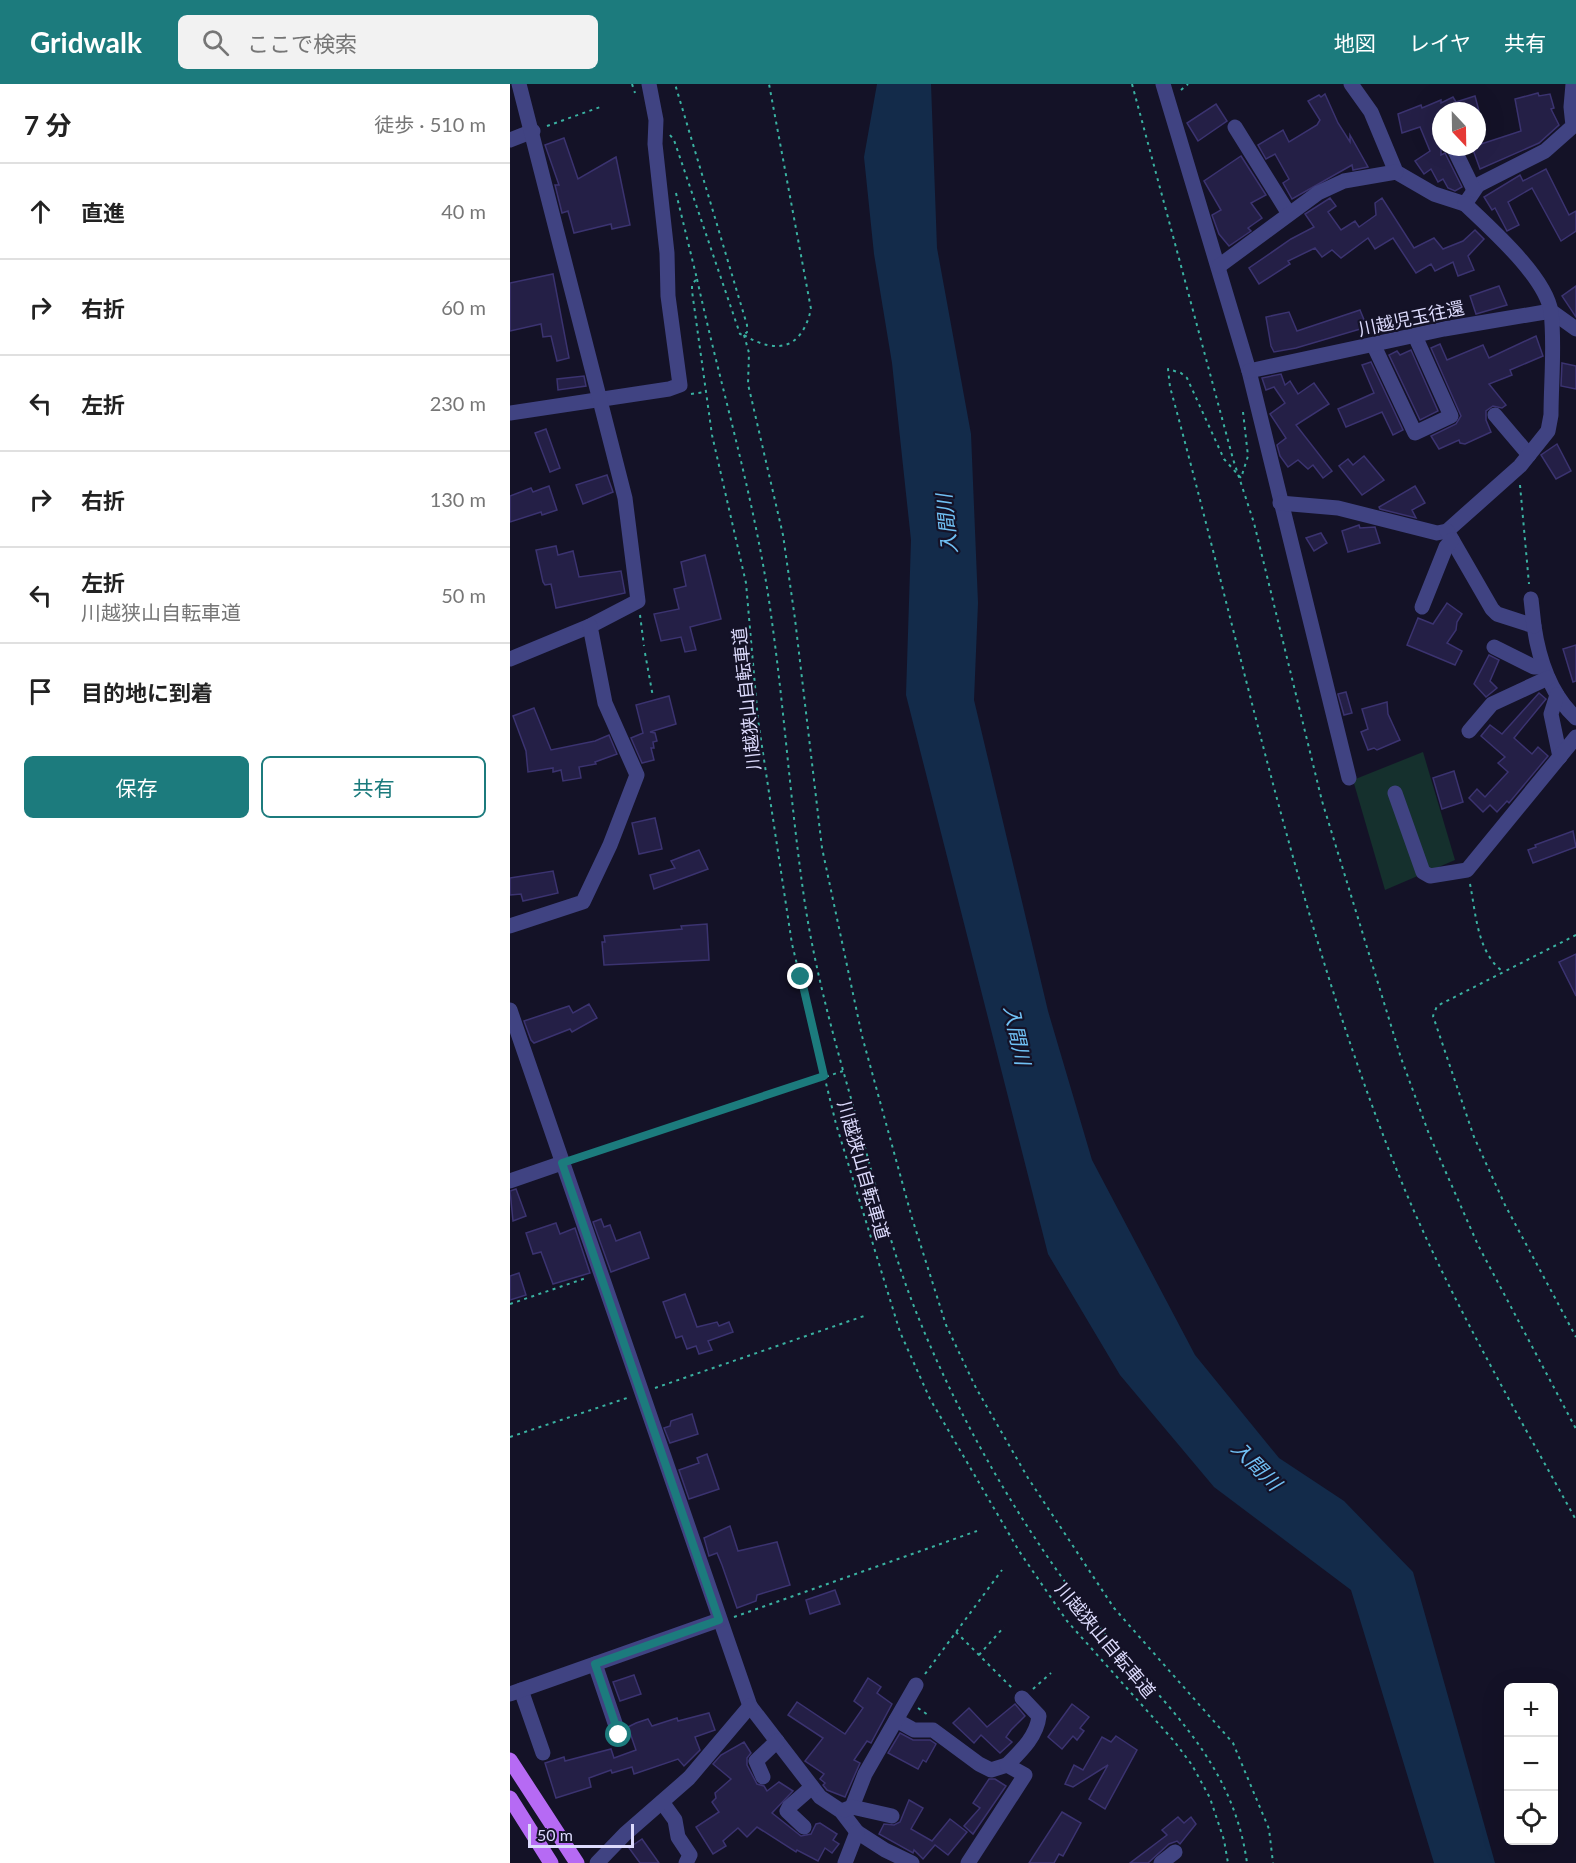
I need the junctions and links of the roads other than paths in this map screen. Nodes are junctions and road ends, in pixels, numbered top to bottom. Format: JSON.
{"nodes":[{"id":1,"x":519,"y":84,"type":"edge"},
{"id":2,"x":649,"y":84,"type":"edge"},
{"id":3,"x":1163,"y":84,"type":"edge"},
{"id":4,"x":1351,"y":84,"type":"edge"},
{"id":5,"x":1573,"y":84,"type":"edge"},
{"id":6,"x":1575,"y":126,"type":"edge"},
{"id":7,"x":1235,"y":127,"type":"dead end"},
{"id":8,"x":533,"y":131,"type":"junction"},
{"id":9,"x":510,"y":140,"type":"edge"},
{"id":10,"x":1457,"y":156,"type":"edge"},
{"id":11,"x":1396,"y":172,"type":"junction"},
{"id":12,"x":1474,"y":190,"type":"junction"},
{"id":13,"x":1465,"y":204,"type":"junction"},
{"id":14,"x":1289,"y":214,"type":"junction"},
{"id":15,"x":1220,"y":266,"type":"junction"},
{"id":16,"x":1551,"y":311,"type":"junction"},
{"id":17,"x":1576,"y":329,"type":"edge"},
{"id":18,"x":1415,"y":336,"type":"junction"},
{"id":19,"x":1374,"y":346,"type":"junction"},
{"id":20,"x":1249,"y":371,"type":"junction"},
{"id":21,"x":598,"y":398,"type":"junction"},
{"id":22,"x":510,"y":413,"type":"edge"},
{"id":23,"x":1495,"y":415,"type":"dead end"},
{"id":24,"x":1525,"y":460,"type":"junction"},
{"id":25,"x":1280,"y":503,"type":"junction"},
{"id":26,"x":1449,"y":536,"type":"junction"},
{"id":27,"x":1531,"y":599,"type":"road end"},
{"id":28,"x":1422,"y":607,"type":"dead end"},
{"id":29,"x":590,"y":626,"type":"junction"},
{"id":30,"x":1534,"y":626,"type":"junction"},
{"id":31,"x":1494,"y":646,"type":"dead end"},
{"id":32,"x":510,"y":659,"type":"edge"},
{"id":33,"x":1546,"y":672,"type":"junction"},
{"id":34,"x":1557,"y":695,"type":"junction"},
{"id":35,"x":1576,"y":718,"type":"edge"},
{"id":36,"x":1469,"y":730,"type":"dead end"},
{"id":37,"x":1576,"y":737,"type":"edge"},
{"id":38,"x":1560,"y":757,"type":"junction"},
{"id":39,"x":1348,"y":778,"type":"dead end"},
{"id":40,"x":1395,"y":793,"type":"dead end"},
{"id":41,"x":510,"y":926,"type":"edge"},
{"id":42,"x":510,"y":1010,"type":"edge"},
{"id":43,"x":562,"y":1163,"type":"junction"},
{"id":44,"x":510,"y":1182,"type":"edge"},
{"id":45,"x":719,"y":1620,"type":"junction"},
{"id":46,"x":595,"y":1664,"type":"junction"},
{"id":47,"x":916,"y":1685,"type":"road end"},
{"id":48,"x":516,"y":1692,"type":"edge"},
{"id":49,"x":1022,"y":1698,"type":"road end"},
{"id":50,"x":750,"y":1706,"type":"junction"},
{"id":51,"x":896,"y":1720,"type":"junction"},
{"id":52,"x":619,"y":1735,"type":"dead end"},
{"id":53,"x":777,"y":1742,"type":"junction"},
{"id":54,"x":543,"y":1753,"type":"dead end"},
{"id":55,"x":510,"y":1761,"type":"edge"},
{"id":56,"x":1007,"y":1765,"type":"junction"},
{"id":57,"x":763,"y":1777,"type":"dead end"},
{"id":58,"x":812,"y":1787,"type":"junction"},
{"id":59,"x":510,"y":1798,"type":"edge"},
{"id":60,"x":662,"y":1802,"type":"junction"},
{"id":61,"x":847,"y":1809,"type":"junction"},
{"id":62,"x":892,"y":1816,"type":"dead end"},
{"id":63,"x":804,"y":1827,"type":"dead end"},
{"id":64,"x":857,"y":1832,"type":"junction"},
{"id":65,"x":1175,"y":1852,"type":"dead end"},
{"id":66,"x":551,"y":1863,"type":"edge"},
{"id":67,"x":577,"y":1863,"type":"edge"},
{"id":68,"x":597,"y":1863,"type":"edge"},
{"id":69,"x":686,"y":1863,"type":"edge"},
{"id":70,"x":845,"y":1863,"type":"edge"},
{"id":71,"x":912,"y":1863,"type":"edge"},
{"id":72,"x":968,"y":1863,"type":"edge"},
{"id":73,"x":1161,"y":1863,"type":"edge"}],
"edges":[{"from":1,"to":8,"type":"street"},
{"from":2,"to":21,"type":"street"},
{"from":3,"to":15,"type":"street"},
{"from":4,"to":11,"type":"street"},
{"from":5,"to":6,"type":"street"},
{"from":6,"to":12,"type":"street"},
{"from":7,"to":14,"type":"street"},
{"from":8,"to":9,"type":"street"},
{"from":8,"to":21,"type":"street"},
{"from":10,"to":12,"type":"street"},
{"from":11,"to":13,"type":"street"},
{"from":11,"to":14,"type":"street"},
{"from":12,"to":13,"type":"street"},
{"from":13,"to":16,"type":"street"},
{"from":14,"to":15,"type":"street"},
{"from":15,"to":20,"type":"street"},
{"from":16,"to":17,"type":"street"},
{"from":16,"to":18,"type":"street","name":"川越児玉往還"},
{"from":16,"to":24,"type":"street"},
{"from":18,"to":19,"type":"street","name":"川越児玉往還"},
{"from":18,"to":19,"type":"street"},
{"from":19,"to":20,"type":"street","name":"川越児玉往還"},
{"from":20,"to":25,"type":"street"},
{"from":21,"to":22,"type":"street"},
{"from":21,"to":29,"type":"street"},
{"from":23,"to":24,"type":"street"},
{"from":24,"to":26,"type":"street"},
{"from":25,"to":26,"type":"street"},
{"from":25,"to":39,"type":"street"},
{"from":26,"to":28,"type":"street"},
{"from":26,"to":30,"type":"street"},
{"from":27,"to":30,"type":"street"},
{"from":29,"to":32,"type":"street"},
{"from":29,"to":41,"type":"street"},
{"from":30,"to":33,"type":"street"},
{"from":31,"to":33,"type":"street"},
{"from":33,"to":34,"type":"street"},
{"from":33,"to":36,"type":"street"},
{"from":34,"to":35,"type":"street"},
{"from":34,"to":38,"type":"street"},
{"from":37,"to":38,"type":"street"},
{"from":38,"to":40,"type":"street"},
{"from":42,"to":43,"type":"street"},
{"from":43,"to":44,"type":"street"},
{"from":43,"to":45,"type":"street"},
{"from":45,"to":46,"type":"street"},
{"from":45,"to":50,"type":"street"},
{"from":46,"to":48,"type":"street"},
{"from":46,"to":52,"type":"street"},
{"from":47,"to":51,"type":"street"},
{"from":48,"to":54,"type":"street"},
{"from":49,"to":56,"type":"street"},
{"from":50,"to":53,"type":"street"},
{"from":50,"to":60,"type":"street"},
{"from":51,"to":56,"type":"street"},
{"from":51,"to":61,"type":"street"},
{"from":53,"to":57,"type":"street"},
{"from":53,"to":58,"type":"street"},
{"from":55,"to":67,"type":"main road"},
{"from":56,"to":72,"type":"street"},
{"from":58,"to":61,"type":"street"},
{"from":58,"to":63,"type":"street"},
{"from":59,"to":66,"type":"main road"},
{"from":60,"to":68,"type":"street"},
{"from":60,"to":69,"type":"street"},
{"from":61,"to":62,"type":"street"},
{"from":61,"to":64,"type":"street"},
{"from":64,"to":70,"type":"street"},
{"from":64,"to":71,"type":"street"},
{"from":65,"to":73,"type":"street"}]}
